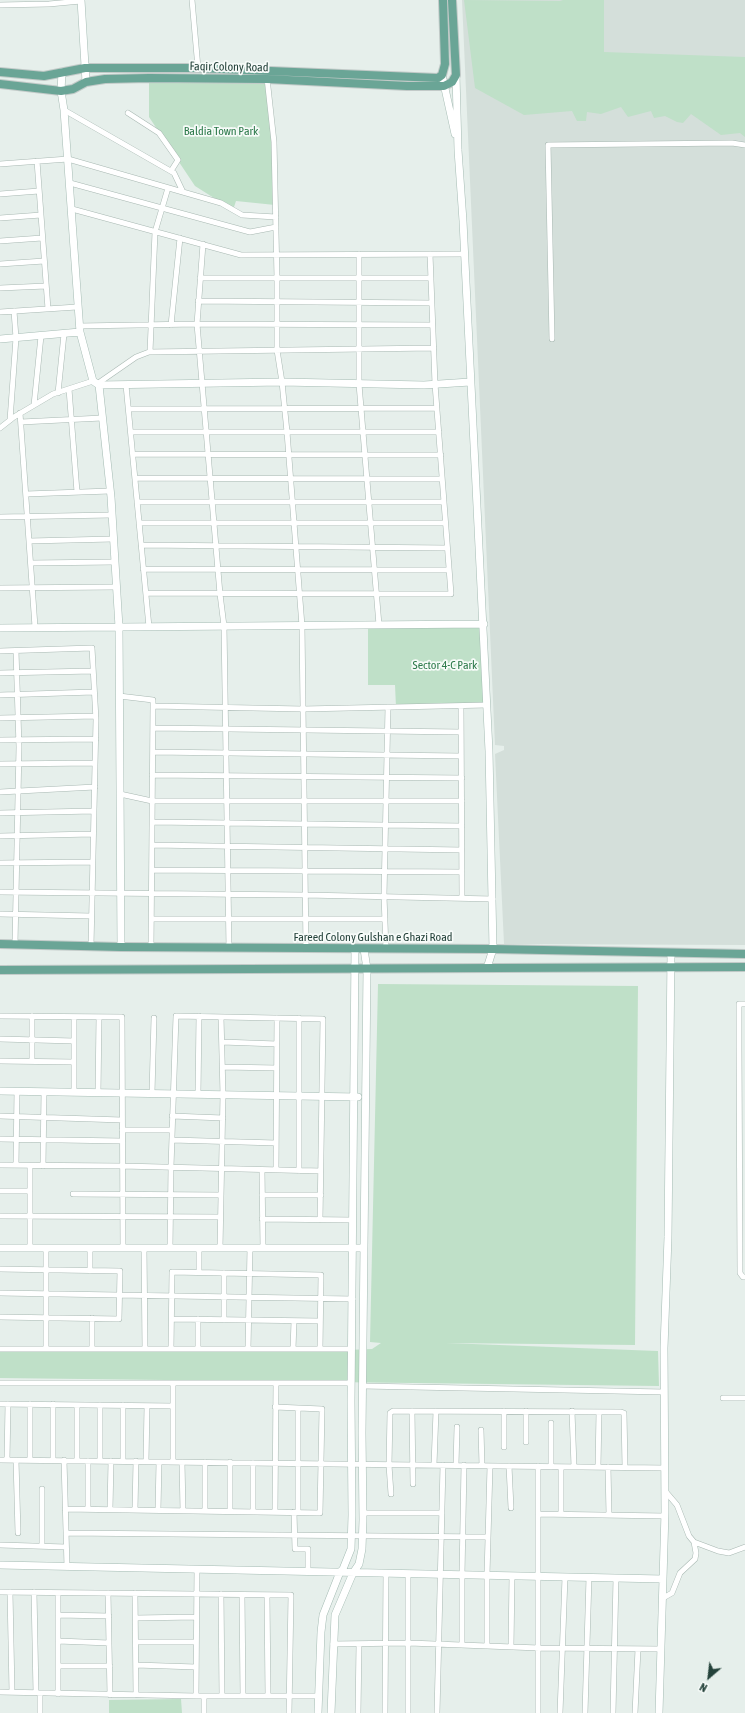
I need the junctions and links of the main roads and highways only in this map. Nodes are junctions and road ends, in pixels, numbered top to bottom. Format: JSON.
{"nodes":[{"id":1,"x":443,"y":0,"type":"edge"},
{"id":2,"x":452,"y":0,"type":"edge"},
{"id":3,"x":0,"y":72,"type":"edge"},
{"id":4,"x":0,"y":84,"type":"edge"},
{"id":5,"x":0,"y":944,"type":"edge"},
{"id":6,"x":745,"y":954,"type":"edge"},
{"id":7,"x":745,"y":967,"type":"edge"},
{"id":8,"x":0,"y":970,"type":"edge"}],
"edges":[{"from":1,"to":3,"type":"main road","name":"Faqir Colony Road"},
{"from":2,"to":4,"type":"main road","name":"Faqir Colony Road"},
{"from":5,"to":6,"type":"main road","name":"Fareed Colony Gulshan e Ghazi Road"},
{"from":7,"to":8,"type":"main road"}]}
